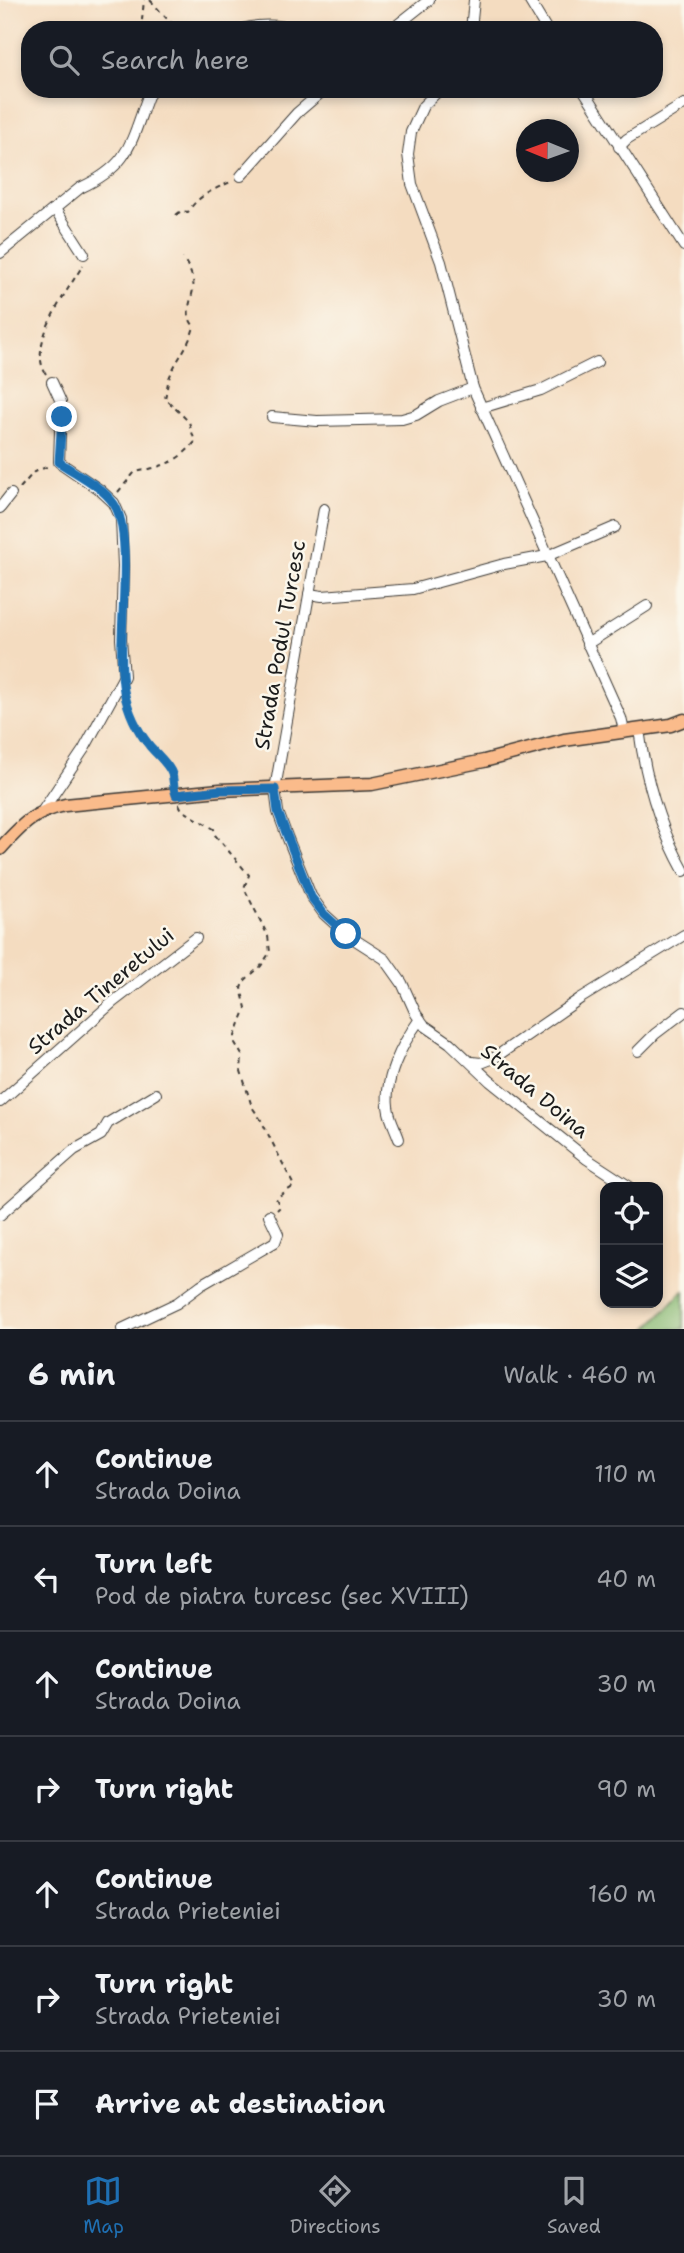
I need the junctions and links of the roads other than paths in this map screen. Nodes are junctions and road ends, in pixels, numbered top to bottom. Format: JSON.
{"nodes":[{"id":1,"x":429,"y":0,"type":"edge"},
{"id":2,"x":474,"y":0,"type":"edge"},
{"id":3,"x":529,"y":0,"type":"edge"},
{"id":4,"x":402,"y":21,"type":"edge"},
{"id":5,"x":472,"y":21,"type":"edge"},
{"id":6,"x":542,"y":21,"type":"edge"},
{"id":7,"x":149,"y":98,"type":"edge"},
{"id":8,"x":314,"y":98,"type":"edge"},
{"id":9,"x":431,"y":98,"type":"edge"},
{"id":10,"x":588,"y":98,"type":"edge"},
{"id":11,"x":684,"y":104,"type":"edge"},
{"id":12,"x":618,"y":147,"type":"junction"},
{"id":13,"x":241,"y":176,"type":"road end"},
{"id":14,"x":55,"y":209,"type":"junction"},
{"id":15,"x":684,"y":246,"type":"edge"},
{"id":16,"x":0,"y":253,"type":"edge"},
{"id":17,"x":84,"y":254,"type":"road end"},
{"id":18,"x":597,"y":362,"type":"dead end"},
{"id":19,"x":52,"y":382,"type":"road end"},
{"id":20,"x":473,"y":388,"type":"junction"},
{"id":21,"x":481,"y":408,"type":"junction"},
{"id":22,"x":272,"y":417,"type":"dead end"},
{"id":23,"x":11,"y":494,"type":"road end"},
{"id":24,"x":0,"y":508,"type":"edge"},
{"id":25,"x":324,"y":509,"type":"dead end"},
{"id":26,"x":615,"y":527,"type":"dead end"},
{"id":27,"x":547,"y":556,"type":"junction"},
{"id":28,"x":309,"y":594,"type":"junction"},
{"id":29,"x":647,"y":606,"type":"dead end"},
{"id":30,"x":587,"y":644,"type":"junction"},
{"id":31,"x":684,"y":720,"type":"edge"},
{"id":32,"x":639,"y":729,"type":"junction"},
{"id":33,"x":624,"y":731,"type":"junction"},
{"id":34,"x":268,"y":789,"type":"junction"},
{"id":35,"x":43,"y":810,"type":"junction"},
{"id":36,"x":0,"y":849,"type":"edge"},
{"id":37,"x":684,"y":871,"type":"edge"},
{"id":38,"x":684,"y":935,"type":"edge"},
{"id":39,"x":196,"y":939,"type":"dead end"},
{"id":40,"x":684,"y":1012,"type":"edge"},
{"id":41,"x":420,"y":1019,"type":"junction"},
{"id":42,"x":638,"y":1051,"type":"dead end"},
{"id":43,"x":472,"y":1062,"type":"junction"},
{"id":44,"x":156,"y":1094,"type":"dead end"},
{"id":45,"x":0,"y":1102,"type":"edge"},
{"id":46,"x":399,"y":1139,"type":"dead end"},
{"id":47,"x":622,"y":1182,"type":"edge"},
{"id":48,"x":0,"y":1215,"type":"edge"},
{"id":49,"x":269,"y":1215,"type":"road end"},
{"id":50,"x":122,"y":1329,"type":"edge"}],
"edges":[{"from":1,"to":4,"type":"street"},
{"from":2,"to":5,"type":"street"},
{"from":3,"to":6,"type":"street"},
{"from":7,"to":14,"type":"street"},
{"from":8,"to":13,"type":"street"},
{"from":9,"to":20,"type":"street"},
{"from":10,"to":12,"type":"street"},
{"from":11,"to":12,"type":"street"},
{"from":12,"to":15,"type":"street"},
{"from":14,"to":16,"type":"street"},
{"from":14,"to":17,"type":"street"},
{"from":18,"to":21,"type":"street"},
{"from":19,"to":35,"type":"street"},
{"from":20,"to":21,"type":"street"},
{"from":20,"to":22,"type":"street"},
{"from":21,"to":27,"type":"street"},
{"from":23,"to":24,"type":"street"},
{"from":25,"to":28,"type":"street","name":"Strada Podul Turcesc"},
{"from":26,"to":27,"type":"street"},
{"from":27,"to":28,"type":"street"},
{"from":27,"to":30,"type":"street"},
{"from":28,"to":34,"type":"street","name":"Strada Podul Turcesc"},
{"from":29,"to":30,"type":"street"},
{"from":30,"to":33,"type":"street"},
{"from":31,"to":32,"type":"main road"},
{"from":32,"to":33,"type":"main road"},
{"from":32,"to":37,"type":"street"},
{"from":33,"to":34,"type":"main road"},
{"from":34,"to":35,"type":"main road"},
{"from":34,"to":41,"type":"street","name":"Strada Doina"},
{"from":35,"to":36,"type":"main road"},
{"from":38,"to":43,"type":"street"},
{"from":39,"to":45,"type":"street","name":"Strada Tineretului"},
{"from":40,"to":42,"type":"street"},
{"from":41,"to":43,"type":"street","name":"Strada Doina"},
{"from":41,"to":46,"type":"street"},
{"from":43,"to":47,"type":"street","name":"Strada Doina"},
{"from":44,"to":48,"type":"street"},
{"from":49,"to":50,"type":"street"}]}
